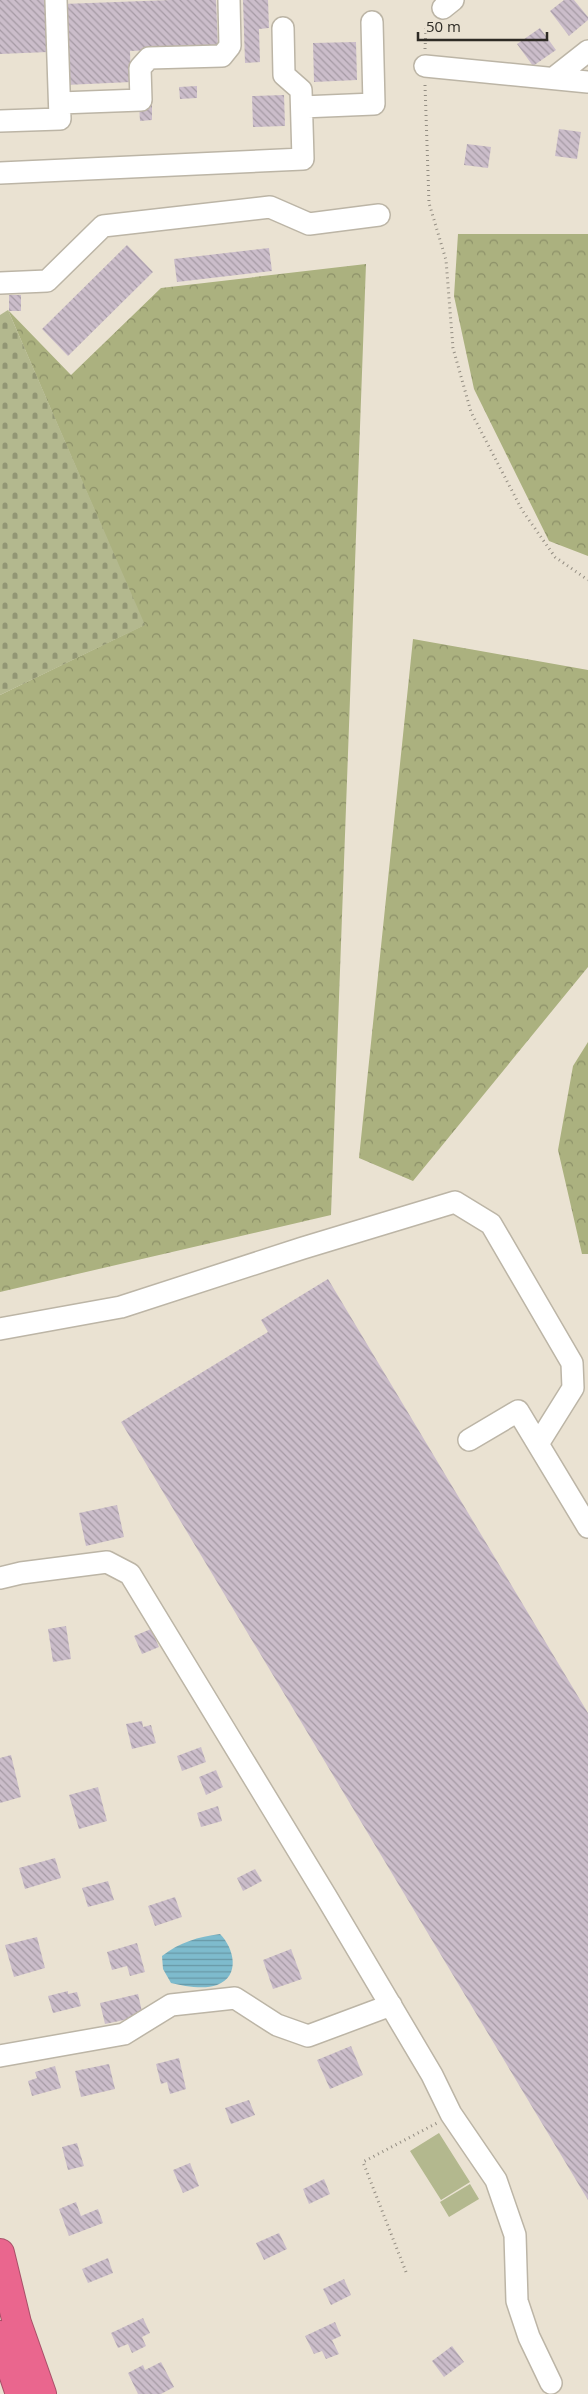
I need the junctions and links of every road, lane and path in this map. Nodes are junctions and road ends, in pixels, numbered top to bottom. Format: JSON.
{"nodes":[{"id":1,"x":56,"y":0,"type":"edge"},
{"id":2,"x":228,"y":0,"type":"edge"},
{"id":3,"x":446,"y":3,"type":"edge"},
{"id":4,"x":372,"y":22,"type":"dead end"},
{"id":5,"x":283,"y":28,"type":"dead end"},
{"id":6,"x":588,"y":51,"type":"edge"},
{"id":7,"x":425,"y":66,"type":"junction"},
{"id":8,"x":555,"y":77,"type":"junction"},
{"id":9,"x":588,"y":82,"type":"edge"},
{"id":10,"x":60,"y":103,"type":"junction"},
{"id":11,"x":302,"y":107,"type":"junction"},
{"id":12,"x":0,"y":121,"type":"edge"},
{"id":13,"x":0,"y":173,"type":"edge"},
{"id":14,"x":379,"y":215,"type":"dead end"},
{"id":15,"x":0,"y":282,"type":"edge"},
{"id":16,"x":588,"y":580,"type":"edge"},
{"id":17,"x":0,"y":1329,"type":"edge"},
{"id":18,"x":469,"y":1440,"type":"dead end"},
{"id":19,"x":538,"y":1444,"type":"junction"},
{"id":20,"x":588,"y":1527,"type":"edge"},
{"id":21,"x":0,"y":1578,"type":"edge"},
{"id":22,"x":391,"y":2005,"type":"junction"},
{"id":23,"x":0,"y":2056,"type":"edge"},
{"id":24,"x":451,"y":2114,"type":"junction"},
{"id":25,"x":0,"y":2253,"type":"edge"},
{"id":26,"x":406,"y":2272,"type":"dead end"},
{"id":27,"x":0,"y":2335,"type":"edge"},
{"id":28,"x":551,"y":2383,"type":"dead end"},
{"id":29,"x":20,"y":2394,"type":"edge"},
{"id":30,"x":42,"y":2394,"type":"edge"}],
"edges":[{"from":1,"to":10,"type":"lane"},
{"from":2,"to":10,"type":"lane"},
{"from":3,"to":7,"type":"path"},
{"from":4,"to":11,"type":"lane"},
{"from":5,"to":11,"type":"lane"},
{"from":6,"to":8,"type":"lane"},
{"from":7,"to":8,"type":"lane"},
{"from":7,"to":16,"type":"path"},
{"from":8,"to":9,"type":"lane"},
{"from":10,"to":12,"type":"lane"},
{"from":11,"to":13,"type":"lane"},
{"from":14,"to":15,"type":"lane"},
{"from":17,"to":19,"type":"lane"},
{"from":18,"to":19,"type":"lane"},
{"from":19,"to":20,"type":"lane"},
{"from":21,"to":22,"type":"lane"},
{"from":22,"to":23,"type":"lane"},
{"from":22,"to":24,"type":"lane"},
{"from":24,"to":26,"type":"path"},
{"from":24,"to":28,"type":"lane"},
{"from":25,"to":30,"type":"highway"},
{"from":27,"to":29,"type":"highway"}]}
